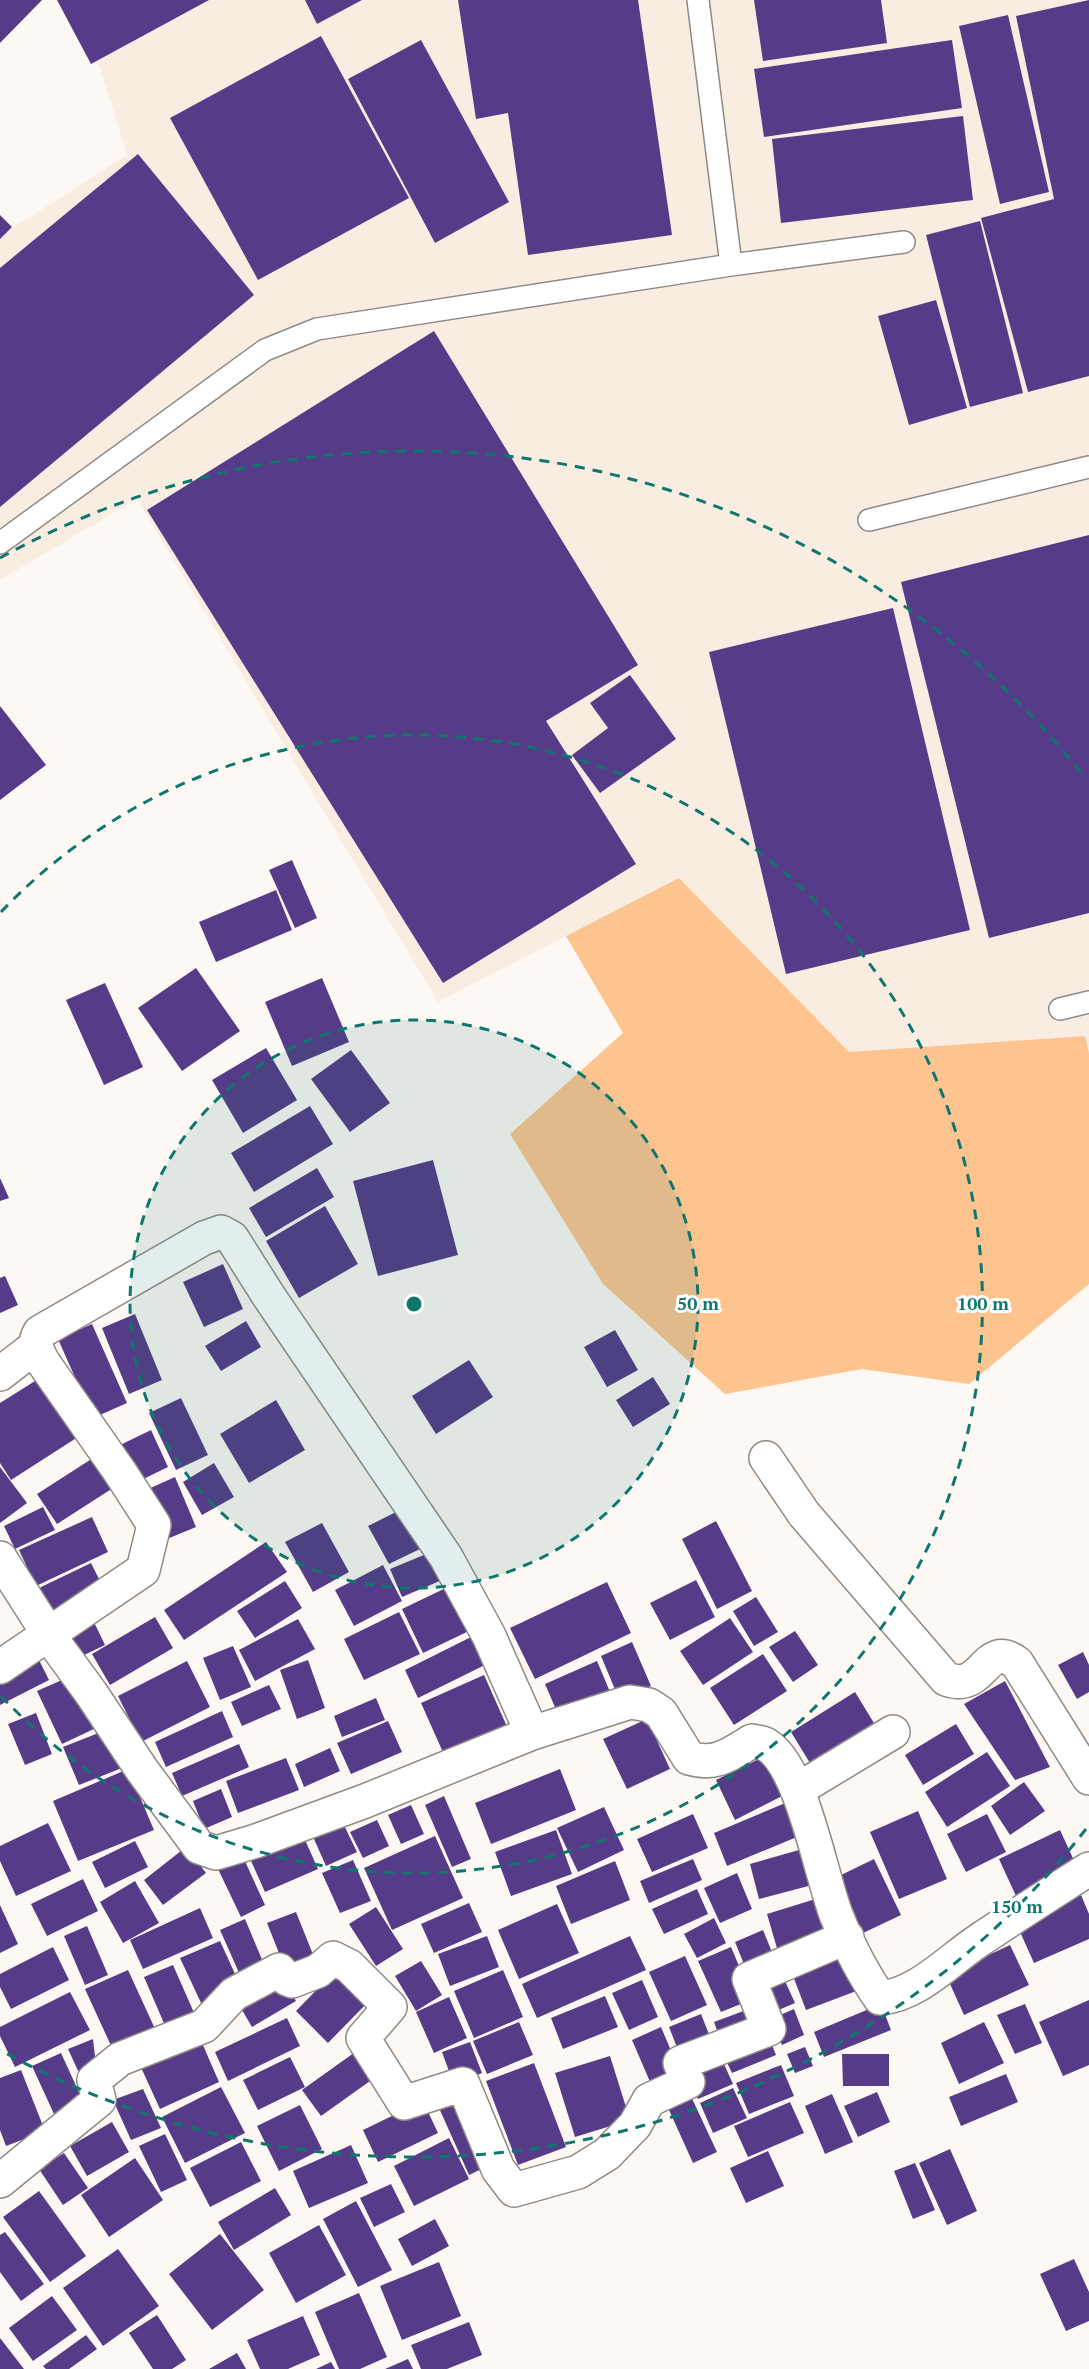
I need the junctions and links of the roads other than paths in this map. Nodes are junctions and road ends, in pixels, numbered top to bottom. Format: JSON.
{"nodes":[{"id":1,"x":698,"y":0,"type":"edge"},
{"id":2,"x":904,"y":242,"type":"dead end"},
{"id":3,"x":731,"y":264,"type":"junction"},
{"id":4,"x":1089,"y":467,"type":"edge"},
{"id":5,"x":869,"y":520,"type":"dead end"},
{"id":6,"x":0,"y":543,"type":"edge"},
{"id":7,"x":1089,"y":1002,"type":"edge"},
{"id":8,"x":1060,"y":1009,"type":"dead end"},
{"id":9,"x":36,"y":1346,"type":"junction"},
{"id":10,"x":0,"y":1374,"type":"edge"},
{"id":11,"x":766,"y":1458,"type":"dead end"},
{"id":12,"x":0,"y":1558,"type":"edge"},
{"id":13,"x":49,"y":1634,"type":"junction"},
{"id":14,"x":0,"y":1667,"type":"edge"},
{"id":15,"x":893,"y":1732,"type":"dead end"},
{"id":16,"x":532,"y":1733,"type":"junction"},
{"id":17,"x":1089,"y":1778,"type":"edge"},
{"id":18,"x":797,"y":1790,"type":"junction"},
{"id":19,"x":1089,"y":1869,"type":"edge"},
{"id":20,"x":847,"y":1937,"type":"junction"},
{"id":21,"x":0,"y":2181,"type":"edge"}],
"edges":[{"from":1,"to":3,"type":"lane"},
{"from":2,"to":3,"type":"lane"},
{"from":3,"to":6,"type":"lane"},
{"from":4,"to":5,"type":"lane"},
{"from":7,"to":8,"type":"lane"},
{"from":9,"to":10,"type":"street"},
{"from":9,"to":13,"type":"street"},
{"from":9,"to":16,"type":"street"},
{"from":11,"to":17,"type":"street"},
{"from":12,"to":13,"type":"street"},
{"from":13,"to":14,"type":"street"},
{"from":13,"to":16,"type":"street"},
{"from":15,"to":18,"type":"street"},
{"from":16,"to":18,"type":"street"},
{"from":18,"to":20,"type":"street"},
{"from":19,"to":20,"type":"street"},
{"from":20,"to":21,"type":"street"}]}
